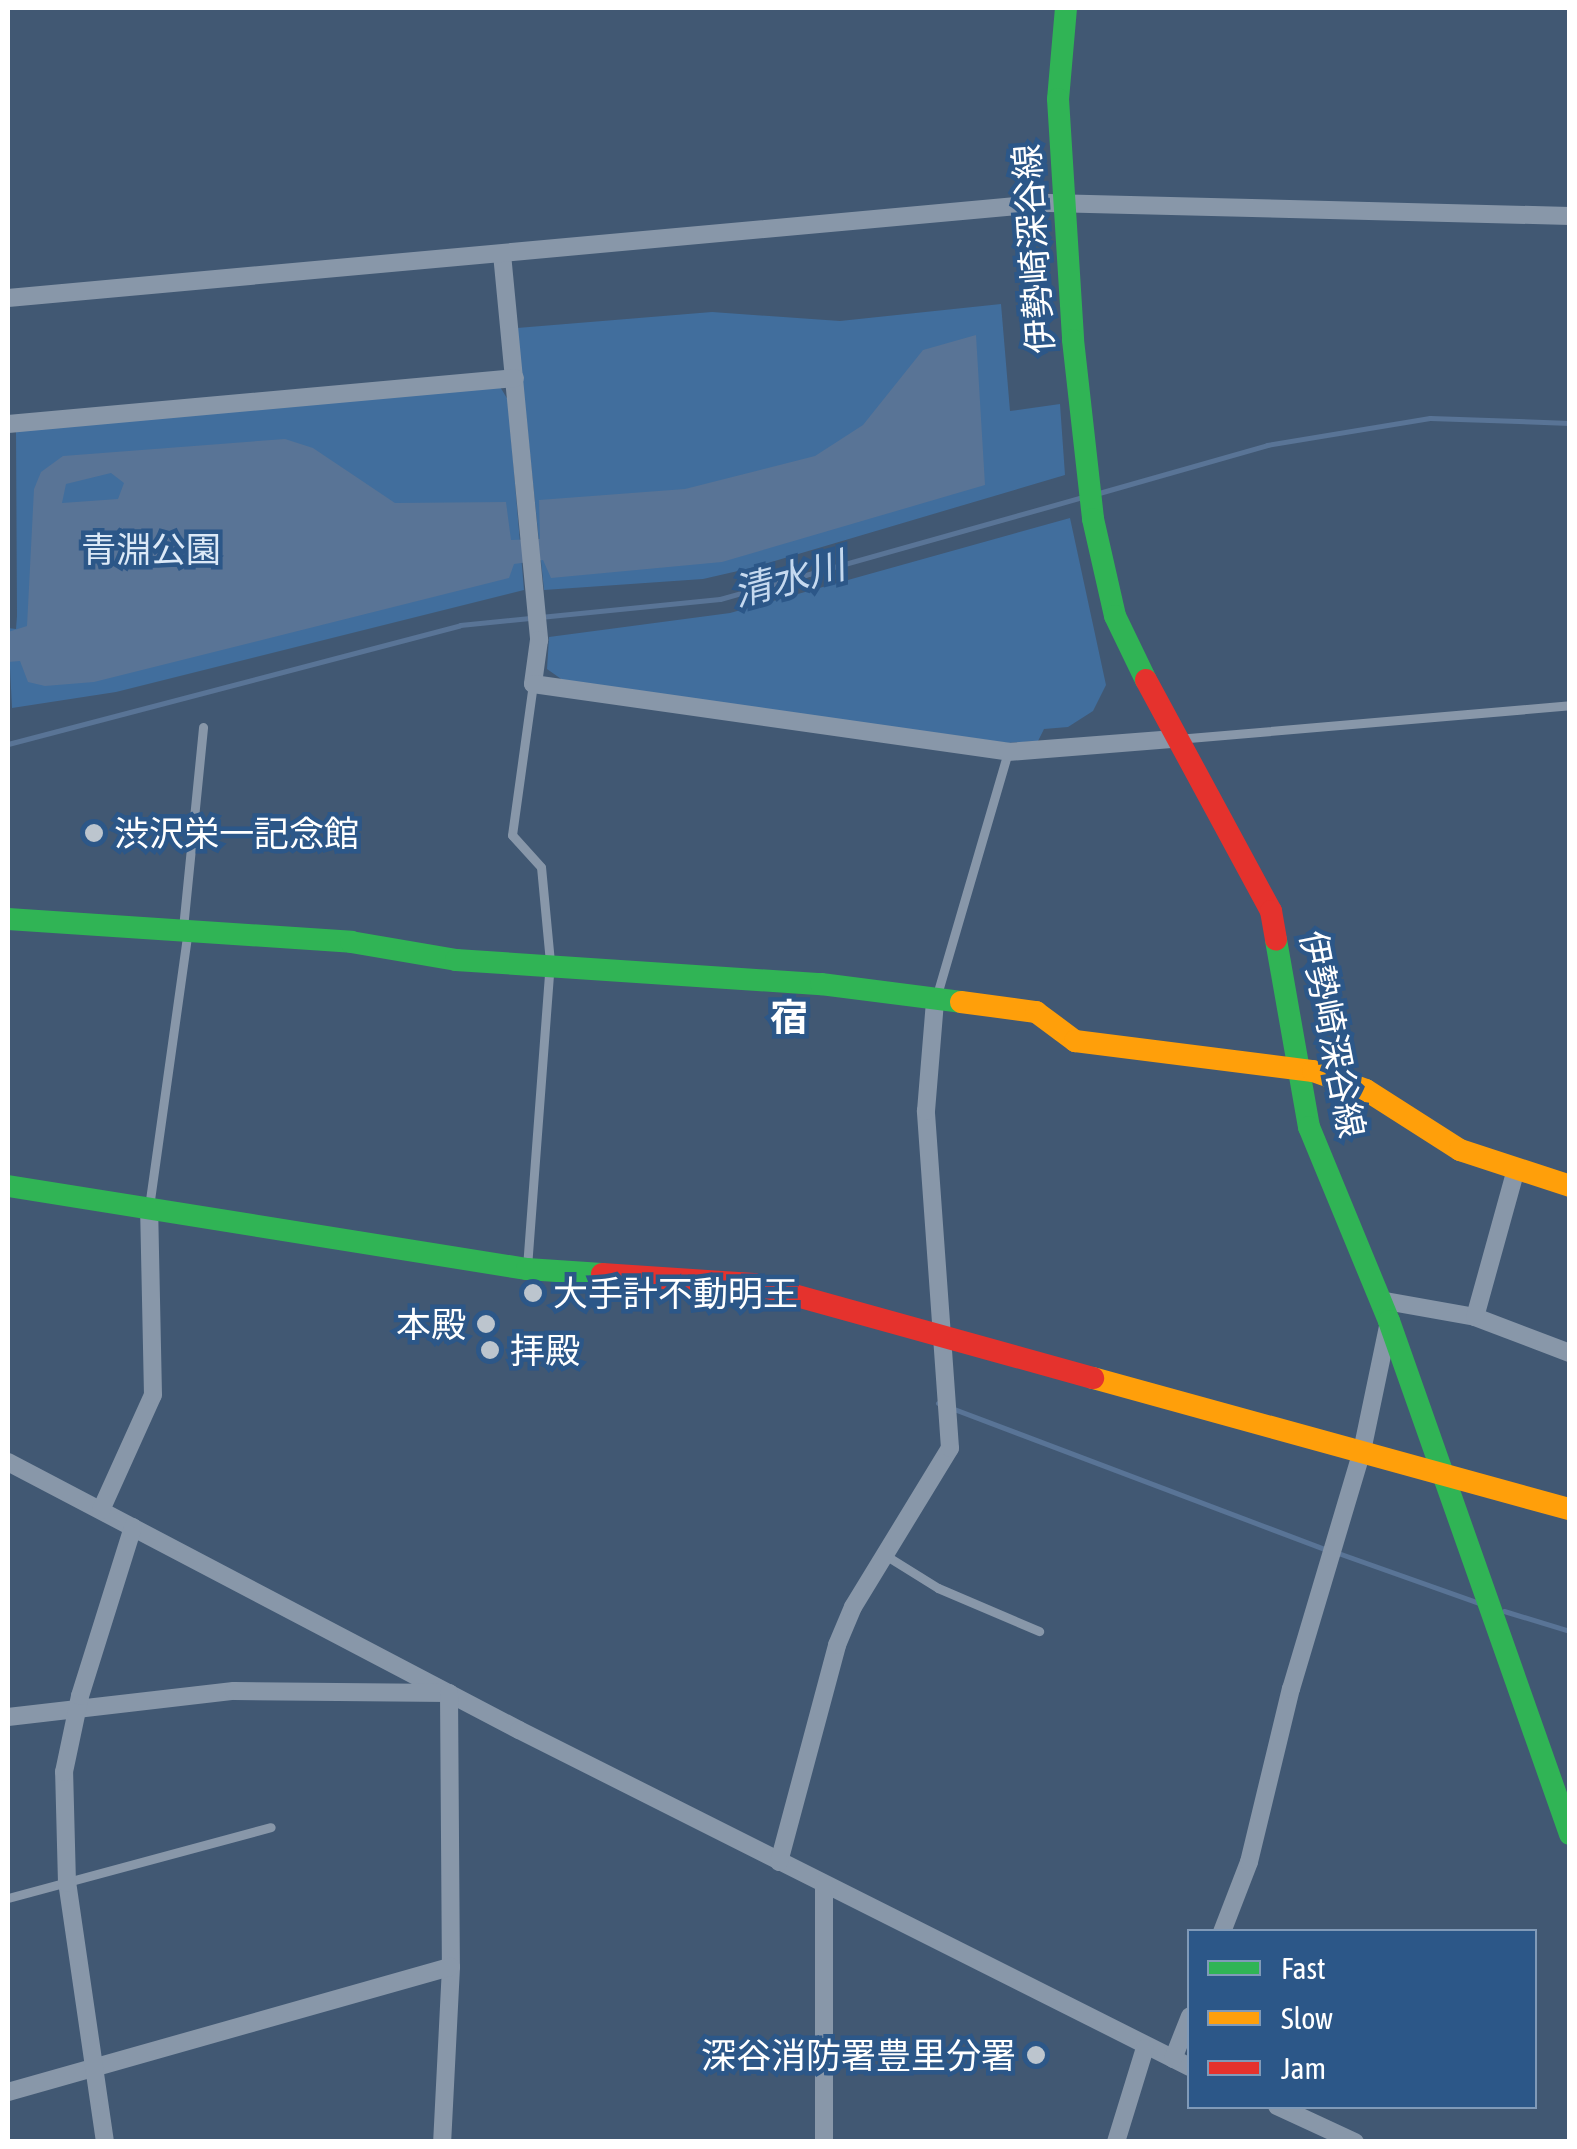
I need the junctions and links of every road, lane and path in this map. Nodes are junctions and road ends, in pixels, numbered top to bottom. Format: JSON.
{"nodes":[{"id":1,"x":1066,"y":8,"type":"edge"},
{"id":2,"x":1064,"y":204,"type":"junction"},
{"id":3,"x":1570,"y":216,"type":"edge"},
{"id":4,"x":502,"y":254,"type":"junction"},
{"id":5,"x":8,"y":298,"type":"edge"},
{"id":6,"x":515,"y":378,"type":"junction"},
{"id":7,"x":8,"y":424,"type":"edge"},
{"id":8,"x":533,"y":684,"type":"junction"},
{"id":9,"x":1570,"y":704,"type":"edge"},
{"id":10,"x":203,"y":727,"type":"dead end"},
{"id":11,"x":1174,"y":740,"type":"junction"},
{"id":12,"x":1008,"y":752,"type":"junction"},
{"id":13,"x":8,"y":919,"type":"edge"},
{"id":14,"x":185,"y":928,"type":"junction"},
{"id":15,"x":550,"y":962,"type":"junction"},
{"id":16,"x":935,"y":1002,"type":"junction"},
{"id":17,"x":1299,"y":1067,"type":"junction"},
{"id":18,"x":1516,"y":1173,"type":"junction"},
{"id":19,"x":8,"y":1186,"type":"edge"},
{"id":20,"x":1570,"y":1186,"type":"edge"},
{"id":21,"x":149,"y":1210,"type":"junction"},
{"id":22,"x":526,"y":1270,"type":"junction"},
{"id":23,"x":1384,"y":1311,"type":"junction"},
{"id":24,"x":1475,"y":1317,"type":"junction"},
{"id":25,"x":938,"y":1338,"type":"junction"},
{"id":26,"x":1570,"y":1353,"type":"edge"},
{"id":27,"x":1362,"y":1451,"type":"junction"},
{"id":28,"x":8,"y":1462,"type":"edge"},
{"id":29,"x":1442,"y":1473,"type":"junction"},
{"id":30,"x":1570,"y":1509,"type":"edge"},
{"id":31,"x":101,"y":1510,"type":"junction"},
{"id":32,"x":132,"y":1526,"type":"junction"},
{"id":33,"x":885,"y":1555,"type":"junction"},
{"id":34,"x":1038,"y":1631,"type":"dead end"},
{"id":35,"x":450,"y":1694,"type":"junction"},
{"id":36,"x":78,"y":1705,"type":"junction"},
{"id":37,"x":8,"y":1717,"type":"edge"},
{"id":38,"x":271,"y":1827,"type":"dead end"},
{"id":39,"x":1570,"y":1834,"type":"edge"},
{"id":40,"x":779,"y":1862,"type":"junction"},
{"id":41,"x":67,"y":1884,"type":"junction"},
{"id":42,"x":824,"y":1884,"type":"junction"},
{"id":43,"x":8,"y":1898,"type":"edge"},
{"id":44,"x":1223,"y":1929,"type":"edge"},
{"id":45,"x":451,"y":1967,"type":"junction"},
{"id":46,"x":1187,"y":2032,"type":"edge"},
{"id":47,"x":1145,"y":2048,"type":"junction"},
{"id":48,"x":1181,"y":2063,"type":"edge"},
{"id":49,"x":94,"y":2069,"type":"junction"},
{"id":50,"x":8,"y":2092,"type":"edge"},
{"id":51,"x":1283,"y":2109,"type":"edge"},
{"id":52,"x":105,"y":2142,"type":"edge"},
{"id":53,"x":442,"y":2142,"type":"edge"},
{"id":54,"x":824,"y":2142,"type":"edge"},
{"id":55,"x":1116,"y":2142,"type":"edge"},
{"id":56,"x":1354,"y":2142,"type":"edge"}],
"edges":[{"from":1,"to":2,"type":"street","name":"伊勢崎深谷線"},
{"from":2,"to":3,"type":"street"},
{"from":2,"to":4,"type":"street"},
{"from":2,"to":11,"type":"street","name":"伊勢崎深谷線"},
{"from":4,"to":5,"type":"street"},
{"from":4,"to":6,"type":"street"},
{"from":6,"to":7,"type":"street"},
{"from":6,"to":8,"type":"street"},
{"from":8,"to":12,"type":"street"},
{"from":8,"to":15,"type":"lane"},
{"from":9,"to":11,"type":"lane"},
{"from":10,"to":14,"type":"lane"},
{"from":11,"to":12,"type":"street"},
{"from":11,"to":17,"type":"street","name":"伊勢崎深谷線"},
{"from":12,"to":16,"type":"lane"},
{"from":13,"to":14,"type":"street"},
{"from":14,"to":15,"type":"street"},
{"from":14,"to":21,"type":"lane"},
{"from":15,"to":16,"type":"street"},
{"from":15,"to":22,"type":"lane"},
{"from":16,"to":17,"type":"street"},
{"from":16,"to":25,"type":"street"},
{"from":17,"to":18,"type":"street"},
{"from":17,"to":23,"type":"street","name":"伊勢崎深谷線"},
{"from":18,"to":20,"type":"street"},
{"from":18,"to":24,"type":"street"},
{"from":19,"to":21,"type":"street"},
{"from":21,"to":22,"type":"street"},
{"from":21,"to":31,"type":"street"},
{"from":22,"to":25,"type":"street"},
{"from":23,"to":24,"type":"street"},
{"from":23,"to":27,"type":"street"},
{"from":23,"to":29,"type":"street","name":"伊勢崎深谷線"},
{"from":24,"to":26,"type":"street"},
{"from":25,"to":27,"type":"street"},
{"from":25,"to":33,"type":"street"},
{"from":27,"to":29,"type":"street"},
{"from":27,"to":44,"type":"street"},
{"from":28,"to":31,"type":"street"},
{"from":29,"to":30,"type":"street"},
{"from":29,"to":39,"type":"street","name":"伊勢崎深谷線"},
{"from":31,"to":32,"type":"street"},
{"from":32,"to":35,"type":"street"},
{"from":32,"to":36,"type":"street"},
{"from":33,"to":34,"type":"lane"},
{"from":33,"to":40,"type":"street"},
{"from":35,"to":36,"type":"street"},
{"from":35,"to":40,"type":"street"},
{"from":35,"to":45,"type":"street"},
{"from":36,"to":37,"type":"street"},
{"from":36,"to":41,"type":"street"},
{"from":38,"to":41,"type":"lane"},
{"from":40,"to":42,"type":"street"},
{"from":41,"to":43,"type":"lane"},
{"from":41,"to":49,"type":"street"},
{"from":42,"to":47,"type":"street"},
{"from":42,"to":54,"type":"street"},
{"from":45,"to":49,"type":"street"},
{"from":45,"to":53,"type":"street"},
{"from":46,"to":48,"type":"street"},
{"from":47,"to":48,"type":"street"},
{"from":47,"to":55,"type":"street"},
{"from":49,"to":50,"type":"street"},
{"from":49,"to":52,"type":"street"},
{"from":51,"to":56,"type":"street"}]}
